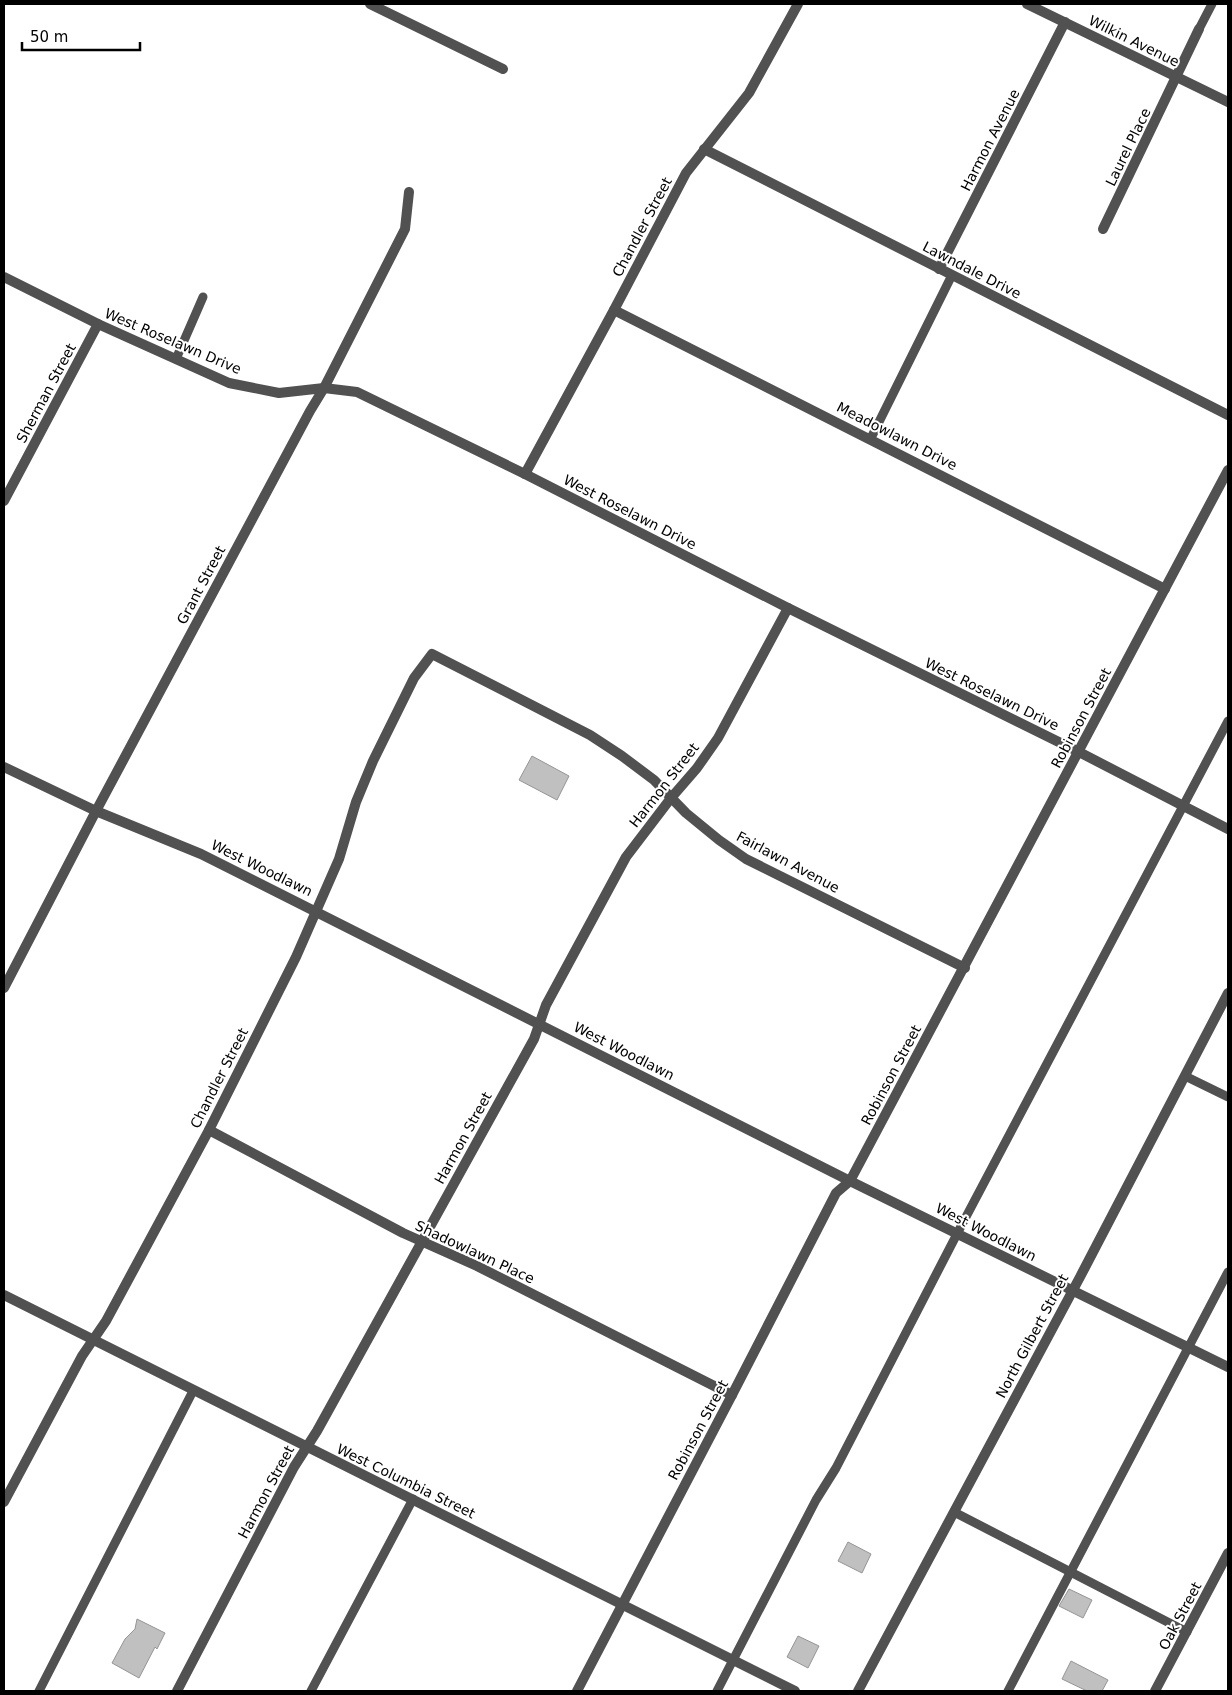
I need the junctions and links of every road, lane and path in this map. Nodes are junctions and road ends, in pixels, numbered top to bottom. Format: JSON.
{"nodes":[{"id":1,"x":370,"y":4,"type":"edge"},
{"id":2,"x":798,"y":4,"type":"edge"},
{"id":3,"x":1027,"y":4,"type":"edge"},
{"id":4,"x":1212,"y":4,"type":"edge"},
{"id":5,"x":1064,"y":22,"type":"junction"},
{"id":6,"x":1200,"y":29,"type":"joint"},
{"id":7,"x":503,"y":69,"type":"dead end"},
{"id":8,"x":1177,"y":77,"type":"junction"},
{"id":9,"x":1228,"y":102,"type":"edge"},
{"id":10,"x":704,"y":148,"type":"junction"},
{"id":11,"x":409,"y":192,"type":"dead end"},
{"id":12,"x":1103,"y":229,"type":"dead end"},
{"id":13,"x":939,"y":269,"type":"junction"},
{"id":14,"x":952,"y":275,"type":"junction"},
{"id":15,"x":4,"y":277,"type":"edge"},
{"id":16,"x":203,"y":297,"type":"dead end"},
{"id":17,"x":614,"y":310,"type":"junction"},
{"id":18,"x":98,"y":324,"type":"junction"},
{"id":19,"x":176,"y":360,"type":"junction"},
{"id":20,"x":324,"y":388,"type":"junction"},
{"id":21,"x":1228,"y":415,"type":"edge"},
{"id":22,"x":871,"y":438,"type":"junction"},
{"id":23,"x":1228,"y":470,"type":"edge"},
{"id":24,"x":525,"y":474,"type":"junction"},
{"id":25,"x":4,"y":501,"type":"edge"},
{"id":26,"x":1165,"y":589,"type":"junction"},
{"id":27,"x":788,"y":608,"type":"junction"},
{"id":28,"x":432,"y":654,"type":"joint"},
{"id":29,"x":1228,"y":721,"type":"edge"},
{"id":30,"x":1079,"y":752,"type":"junction"},
{"id":31,"x":4,"y":766,"type":"edge"},
{"id":32,"x":672,"y":798,"type":"junction"},
{"id":33,"x":1183,"y":806,"type":"junction"},
{"id":34,"x":96,"y":811,"type":"junction"},
{"id":35,"x":1228,"y":829,"type":"edge"},
{"id":36,"x":317,"y":911,"type":"junction"},
{"id":37,"x":965,"y":968,"type":"junction"},
{"id":38,"x":4,"y":988,"type":"edge"},
{"id":39,"x":1228,"y":993,"type":"edge"},
{"id":40,"x":539,"y":1024,"type":"junction"},
{"id":41,"x":1185,"y":1076,"type":"junction"},
{"id":42,"x":1228,"y":1097,"type":"edge"},
{"id":43,"x":208,"y":1130,"type":"junction"},
{"id":44,"x":850,"y":1180,"type":"junction"},
{"id":45,"x":958,"y":1232,"type":"junction"},
{"id":46,"x":421,"y":1241,"type":"junction"},
{"id":47,"x":1228,"y":1272,"type":"edge"},
{"id":48,"x":1072,"y":1291,"type":"junction"},
{"id":49,"x":4,"y":1295,"type":"edge"},
{"id":50,"x":93,"y":1340,"type":"junction"},
{"id":51,"x":1189,"y":1348,"type":"junction"},
{"id":52,"x":1228,"y":1367,"type":"edge"},
{"id":53,"x":193,"y":1391,"type":"junction"},
{"id":54,"x":732,"y":1395,"type":"junction"},
{"id":55,"x":306,"y":1447,"type":"junction"},
{"id":56,"x":413,"y":1499,"type":"junction"},
{"id":57,"x":4,"y":1502,"type":"edge"},
{"id":58,"x":954,"y":1512,"type":"junction"},
{"id":59,"x":1228,"y":1553,"type":"edge"},
{"id":60,"x":1072,"y":1571,"type":"junction"},
{"id":61,"x":623,"y":1604,"type":"junction"},
{"id":62,"x":1188,"y":1632,"type":"junction"},
{"id":63,"x":734,"y":1660,"type":"junction"},
{"id":64,"x":39,"y":1691,"type":"edge"},
{"id":65,"x":177,"y":1691,"type":"edge"},
{"id":66,"x":311,"y":1691,"type":"edge"},
{"id":67,"x":577,"y":1691,"type":"edge"},
{"id":68,"x":717,"y":1691,"type":"edge"},
{"id":69,"x":795,"y":1691,"type":"edge"},
{"id":70,"x":858,"y":1691,"type":"edge"},
{"id":71,"x":1008,"y":1691,"type":"edge"},
{"id":72,"x":1155,"y":1691,"type":"edge"}],
"edges":[{"from":1,"to":7,"type":"street"},
{"from":2,"to":10,"type":"street","name":"Chandler Street"},
{"from":3,"to":5,"type":"street","name":"Wilkin Avenue"},
{"from":4,"to":6,"type":"lane"},
{"from":5,"to":8,"type":"street","name":"Wilkin Avenue"},
{"from":5,"to":13,"type":"street","name":"Harmon Avenue"},
{"from":6,"to":8,"type":"street","name":"Laurel Place"},
{"from":8,"to":9,"type":"street","name":"Wilkin Avenue"},
{"from":8,"to":12,"type":"street","name":"Laurel Place"},
{"from":10,"to":13,"type":"street","name":"Lawndale Drive"},
{"from":10,"to":17,"type":"street","name":"Chandler Street"},
{"from":11,"to":20,"type":"street","name":"Grant Street"},
{"from":13,"to":14,"type":"street","name":"Lawndale Drive"},
{"from":14,"to":21,"type":"street","name":"Lawndale Drive"},
{"from":14,"to":22,"type":"lane"},
{"from":15,"to":18,"type":"street","name":"West Roselawn Drive"},
{"from":16,"to":19,"type":"lane"},
{"from":17,"to":22,"type":"street","name":"Meadowlawn Drive"},
{"from":17,"to":24,"type":"street","name":"Chandler Street"},
{"from":18,"to":19,"type":"street","name":"West Roselawn Drive"},
{"from":18,"to":25,"type":"street","name":"Sherman Street"},
{"from":19,"to":20,"type":"street","name":"West Roselawn Drive"},
{"from":20,"to":24,"type":"street","name":"West Roselawn Drive"},
{"from":20,"to":34,"type":"street","name":"Grant Street"},
{"from":22,"to":26,"type":"street","name":"Meadowlawn Drive"},
{"from":23,"to":26,"type":"street","name":"Robinson Street"},
{"from":24,"to":27,"type":"street","name":"West Roselawn Drive"},
{"from":26,"to":30,"type":"street","name":"Robinson Street"},
{"from":27,"to":30,"type":"street","name":"West Roselawn Drive"},
{"from":27,"to":32,"type":"street","name":"Harmon Street"},
{"from":28,"to":32,"type":"street","name":"Fairlawn Avenue"},
{"from":28,"to":36,"type":"street","name":"Chandler Street"},
{"from":29,"to":33,"type":"lane"},
{"from":30,"to":33,"type":"street","name":"West Roselawn Drive"},
{"from":30,"to":37,"type":"street","name":"Robinson Street"},
{"from":31,"to":34,"type":"street","name":"West Woodlawn"},
{"from":32,"to":37,"type":"street","name":"Fairlawn Avenue"},
{"from":32,"to":40,"type":"street","name":"Harmon Street"},
{"from":33,"to":35,"type":"street","name":"West Roselawn Drive"},
{"from":33,"to":45,"type":"lane"},
{"from":34,"to":36,"type":"street","name":"West Woodlawn"},
{"from":34,"to":38,"type":"street","name":"Grant Street"},
{"from":36,"to":40,"type":"street","name":"West Woodlawn"},
{"from":36,"to":43,"type":"street","name":"Chandler Street"},
{"from":37,"to":44,"type":"street","name":"Robinson Street"},
{"from":39,"to":41,"type":"street","name":"North Gilbert Street"},
{"from":40,"to":44,"type":"street","name":"West Woodlawn"},
{"from":40,"to":46,"type":"street","name":"Harmon Street"},
{"from":41,"to":42,"type":"lane"},
{"from":41,"to":48,"type":"street","name":"North Gilbert Street"},
{"from":43,"to":46,"type":"street","name":"Shadowlawn Place"},
{"from":43,"to":50,"type":"street","name":"Chandler Street"},
{"from":44,"to":45,"type":"street","name":"West Woodlawn"},
{"from":44,"to":54,"type":"street","name":"Robinson Street"},
{"from":45,"to":48,"type":"street","name":"West Woodlawn"},
{"from":45,"to":63,"type":"lane"},
{"from":46,"to":54,"type":"street","name":"Shadowlawn Place"},
{"from":46,"to":55,"type":"street","name":"Harmon Street"},
{"from":47,"to":51,"type":"lane"},
{"from":48,"to":51,"type":"street","name":"West Woodlawn"},
{"from":48,"to":58,"type":"street","name":"North Gilbert Street"},
{"from":49,"to":50,"type":"street","name":"West Columbia Street"},
{"from":50,"to":53,"type":"street","name":"West Columbia Street"},
{"from":50,"to":57,"type":"street","name":"Chandler Street"},
{"from":51,"to":52,"type":"street","name":"West Woodlawn"},
{"from":51,"to":60,"type":"lane"},
{"from":53,"to":55,"type":"street","name":"West Columbia Street"},
{"from":53,"to":64,"type":"lane"},
{"from":54,"to":61,"type":"street","name":"Robinson Street"},
{"from":55,"to":56,"type":"street","name":"West Columbia Street"},
{"from":55,"to":65,"type":"street","name":"Harmon Street"},
{"from":56,"to":61,"type":"street","name":"West Columbia Street"},
{"from":56,"to":66,"type":"lane"},
{"from":58,"to":60,"type":"lane"},
{"from":58,"to":70,"type":"street","name":"North Gilbert Street"},
{"from":59,"to":62,"type":"street","name":"Oak Street"},
{"from":60,"to":62,"type":"lane"},
{"from":60,"to":71,"type":"lane"},
{"from":61,"to":63,"type":"street","name":"West Columbia Street"},
{"from":61,"to":67,"type":"street","name":"Robinson Street"},
{"from":62,"to":72,"type":"street","name":"Oak Street"},
{"from":63,"to":68,"type":"lane"},
{"from":63,"to":69,"type":"street","name":"West Columbia Street"}]}
